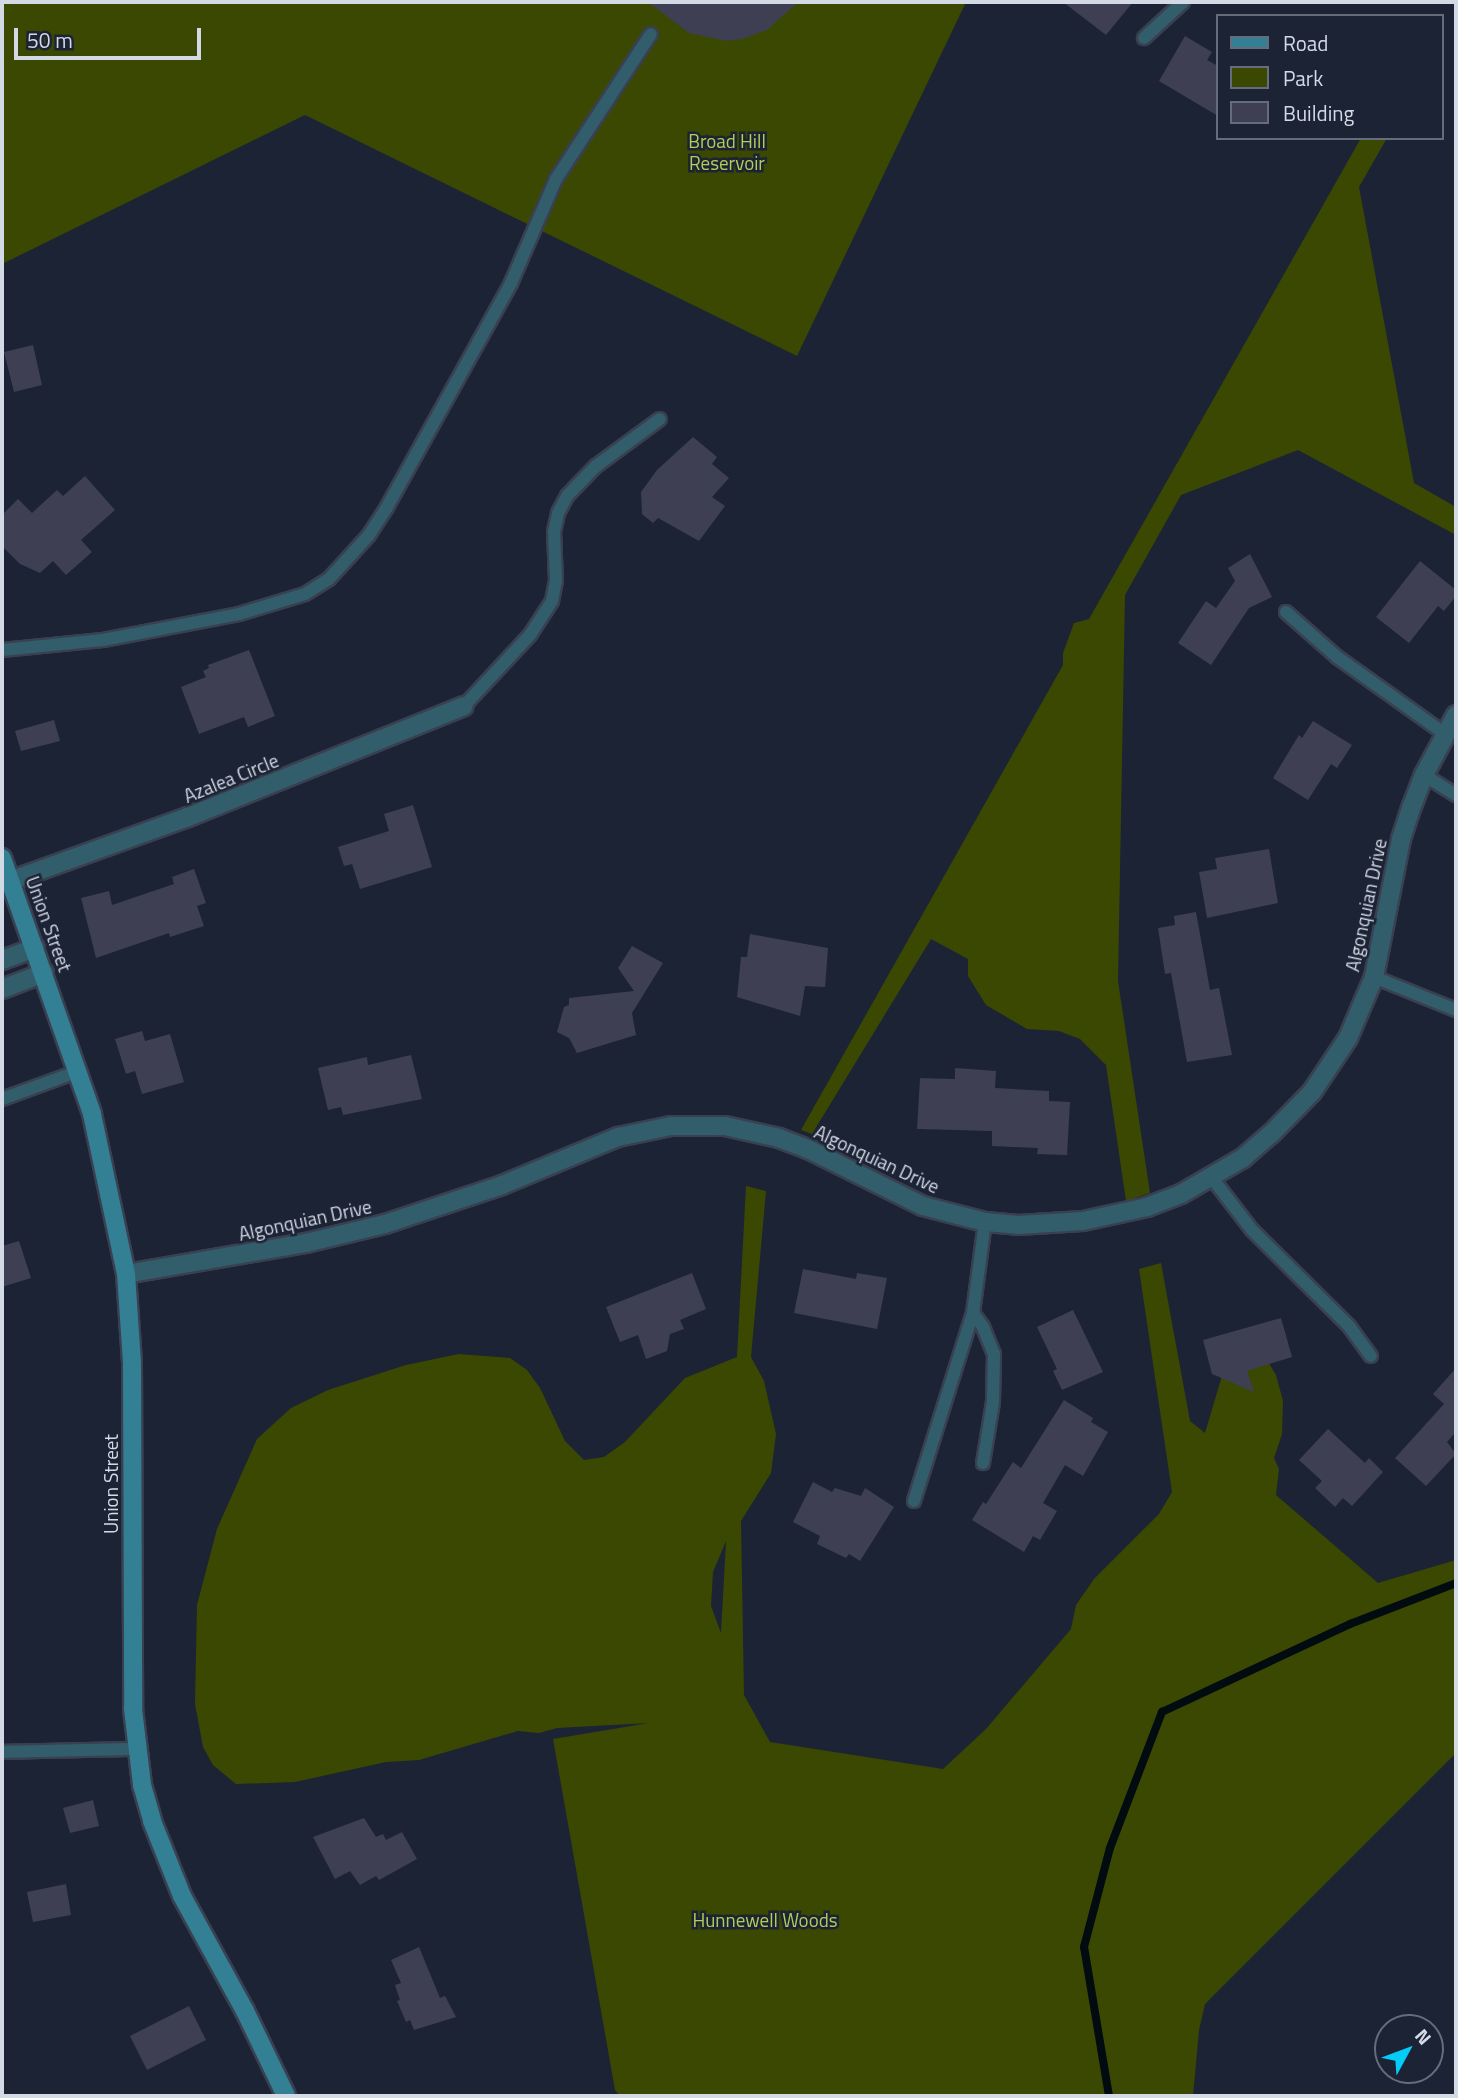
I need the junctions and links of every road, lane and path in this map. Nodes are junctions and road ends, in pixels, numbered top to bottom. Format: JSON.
{"nodes":[{"id":1,"x":1183,"y":2,"type":"edge"},
{"id":2,"x":650,"y":34,"type":"dead end"},
{"id":3,"x":1144,"y":38,"type":"dead end"},
{"id":4,"x":660,"y":419,"type":"dead end"},
{"id":5,"x":1286,"y":612,"type":"dead end"},
{"id":6,"x":2,"y":650,"type":"edge"},
{"id":7,"x":464,"y":706,"type":"joint"},
{"id":8,"x":1456,"y":715,"type":"edge"},
{"id":9,"x":1445,"y":734,"type":"junction"},
{"id":10,"x":1424,"y":775,"type":"junction"},
{"id":11,"x":1456,"y":794,"type":"edge"},
{"id":12,"x":2,"y":858,"type":"edge"},
{"id":13,"x":10,"y":881,"type":"junction"},
{"id":14,"x":35,"y":948,"type":"junction"},
{"id":15,"x":2,"y":960,"type":"edge"},
{"id":16,"x":44,"y":973,"type":"junction"},
{"id":17,"x":1374,"y":977,"type":"junction"},
{"id":18,"x":2,"y":989,"type":"edge"},
{"id":19,"x":1456,"y":1010,"type":"edge"},
{"id":20,"x":79,"y":1071,"type":"junction"},
{"id":21,"x":2,"y":1099,"type":"edge"},
{"id":22,"x":1212,"y":1178,"type":"junction"},
{"id":23,"x":985,"y":1222,"type":"junction"},
{"id":24,"x":126,"y":1274,"type":"junction"},
{"id":25,"x":973,"y":1313,"type":"junction"},
{"id":26,"x":1371,"y":1356,"type":"dead end"},
{"id":27,"x":984,"y":1462,"type":"dead end"},
{"id":28,"x":914,"y":1501,"type":"dead end"},
{"id":29,"x":135,"y":1749,"type":"junction"},
{"id":30,"x":2,"y":1752,"type":"edge"},
{"id":31,"x":286,"y":2096,"type":"edge"}],
"edges":[{"from":1,"to":3,"type":"lane"},
{"from":2,"to":6,"type":"lane"},
{"from":4,"to":7,"type":"lane"},
{"from":5,"to":9,"type":"lane"},
{"from":7,"to":13,"type":"street","name":"Azalea Circle"},
{"from":8,"to":9,"type":"street","name":"Algonquian Drive"},
{"from":9,"to":10,"type":"street","name":"Algonquian Drive"},
{"from":10,"to":11,"type":"lane"},
{"from":10,"to":17,"type":"street","name":"Algonquian Drive"},
{"from":12,"to":13,"type":"street","name":"Union Street"},
{"from":13,"to":14,"type":"street","name":"Union Street"},
{"from":14,"to":15,"type":"street"},
{"from":14,"to":16,"type":"street","name":"Union Street"},
{"from":16,"to":18,"type":"street"},
{"from":16,"to":20,"type":"street","name":"Union Street"},
{"from":17,"to":19,"type":"lane"},
{"from":17,"to":22,"type":"street","name":"Algonquian Drive"},
{"from":20,"to":21,"type":"lane"},
{"from":20,"to":24,"type":"street","name":"Union Street"},
{"from":22,"to":23,"type":"street","name":"Algonquian Drive"},
{"from":22,"to":26,"type":"lane"},
{"from":23,"to":24,"type":"street","name":"Algonquian Drive"},
{"from":23,"to":25,"type":"lane"},
{"from":24,"to":29,"type":"street","name":"Union Street"},
{"from":25,"to":27,"type":"lane"},
{"from":25,"to":28,"type":"lane"},
{"from":29,"to":30,"type":"lane"},
{"from":29,"to":31,"type":"street","name":"Union Street"}]}
